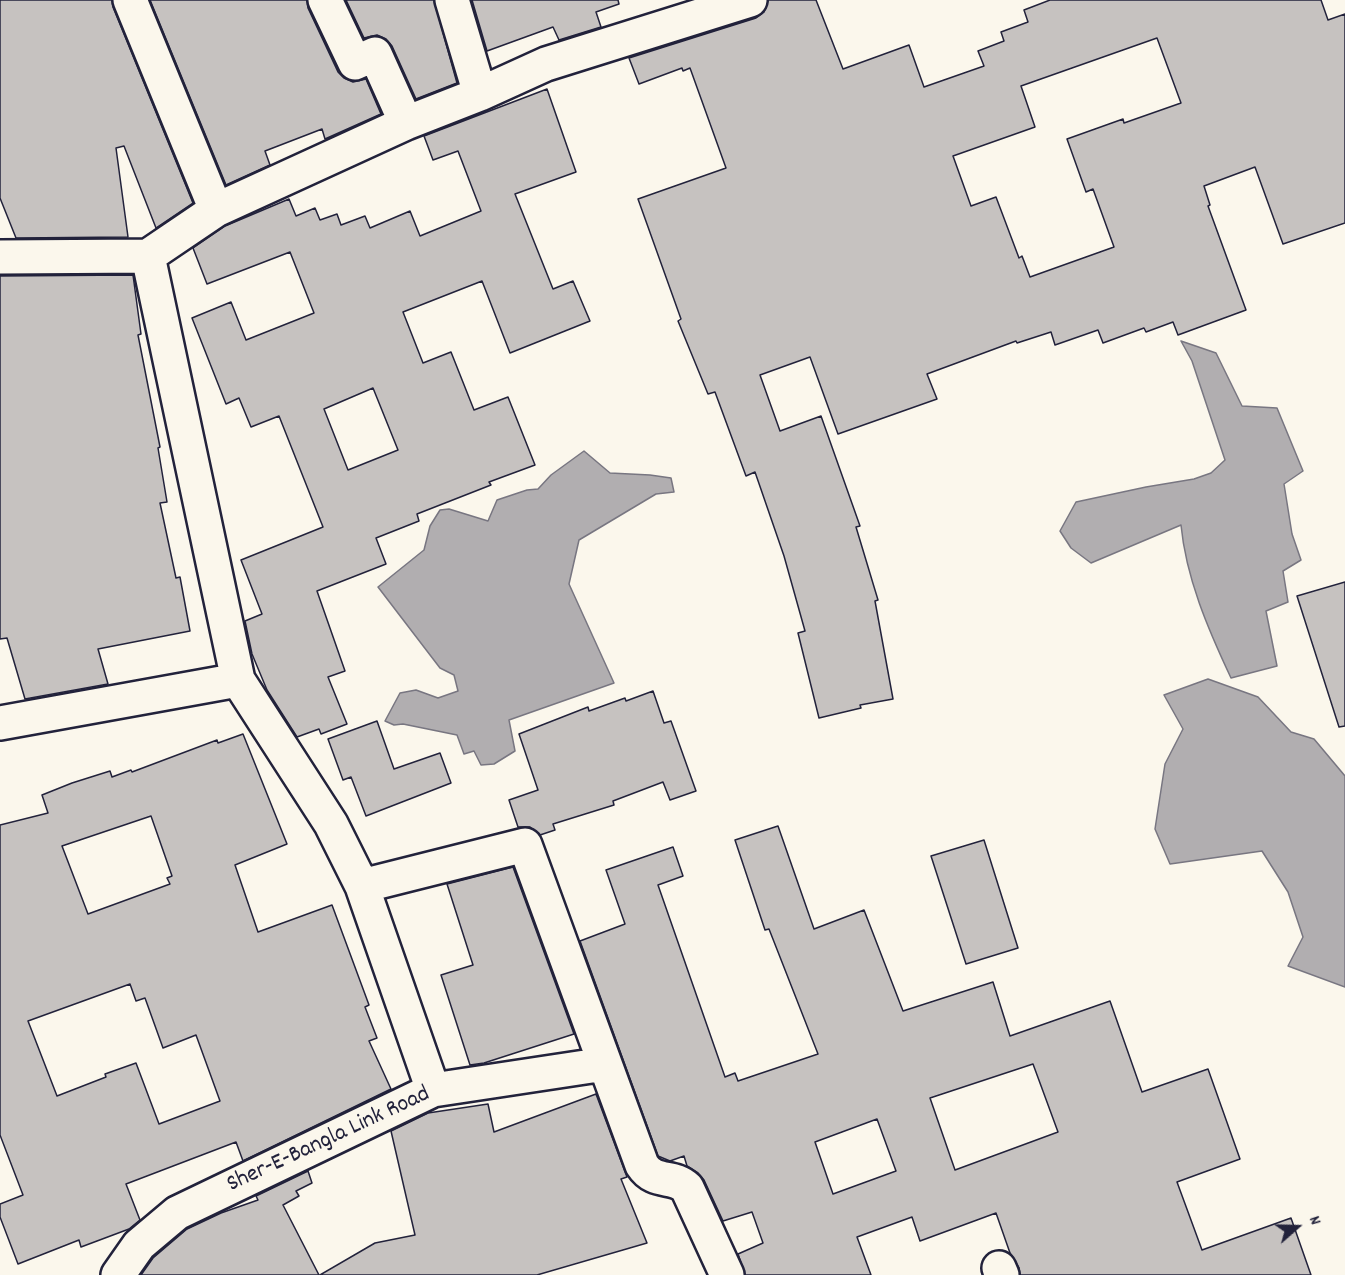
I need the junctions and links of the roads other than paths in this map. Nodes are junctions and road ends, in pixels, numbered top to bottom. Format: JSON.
{"nodes":[{"id":1,"x":130,"y":0,"type":"edge"},
{"id":2,"x":325,"y":0,"type":"edge"},
{"id":3,"x":452,"y":0,"type":"edge"},
{"id":4,"x":750,"y":0,"type":"edge"},
{"id":5,"x":480,"y":94,"type":"junction"},
{"id":6,"x":406,"y":123,"type":"junction"},
{"id":7,"x":216,"y":210,"type":"junction"},
{"id":8,"x":0,"y":256,"type":"edge"},
{"id":9,"x":148,"y":256,"type":"junction"},
{"id":10,"x":238,"y":680,"type":"junction"},
{"id":11,"x":0,"y":723,"type":"edge"},
{"id":12,"x":362,"y":886,"type":"junction"},
{"id":13,"x":605,"y":1064,"type":"junction"},
{"id":14,"x":433,"y":1090,"type":"junction"},
{"id":15,"x":118,"y":1275,"type":"edge"},
{"id":16,"x":727,"y":1275,"type":"edge"}],
"edges":[{"from":1,"to":7,"type":"street"},
{"from":2,"to":6,"type":"street"},
{"from":3,"to":5,"type":"street"},
{"from":4,"to":5,"type":"street"},
{"from":5,"to":6,"type":"street"},
{"from":6,"to":7,"type":"street"},
{"from":7,"to":9,"type":"street"},
{"from":8,"to":9,"type":"street"},
{"from":9,"to":10,"type":"street"},
{"from":10,"to":11,"type":"street"},
{"from":10,"to":12,"type":"street"},
{"from":12,"to":13,"type":"street"},
{"from":12,"to":14,"type":"street"},
{"from":13,"to":14,"type":"street","name":"Sher-E-Bangla Link Road"},
{"from":13,"to":16,"type":"street"},
{"from":14,"to":15,"type":"street","name":"Sher-E-Bangla Link Road"}]}
